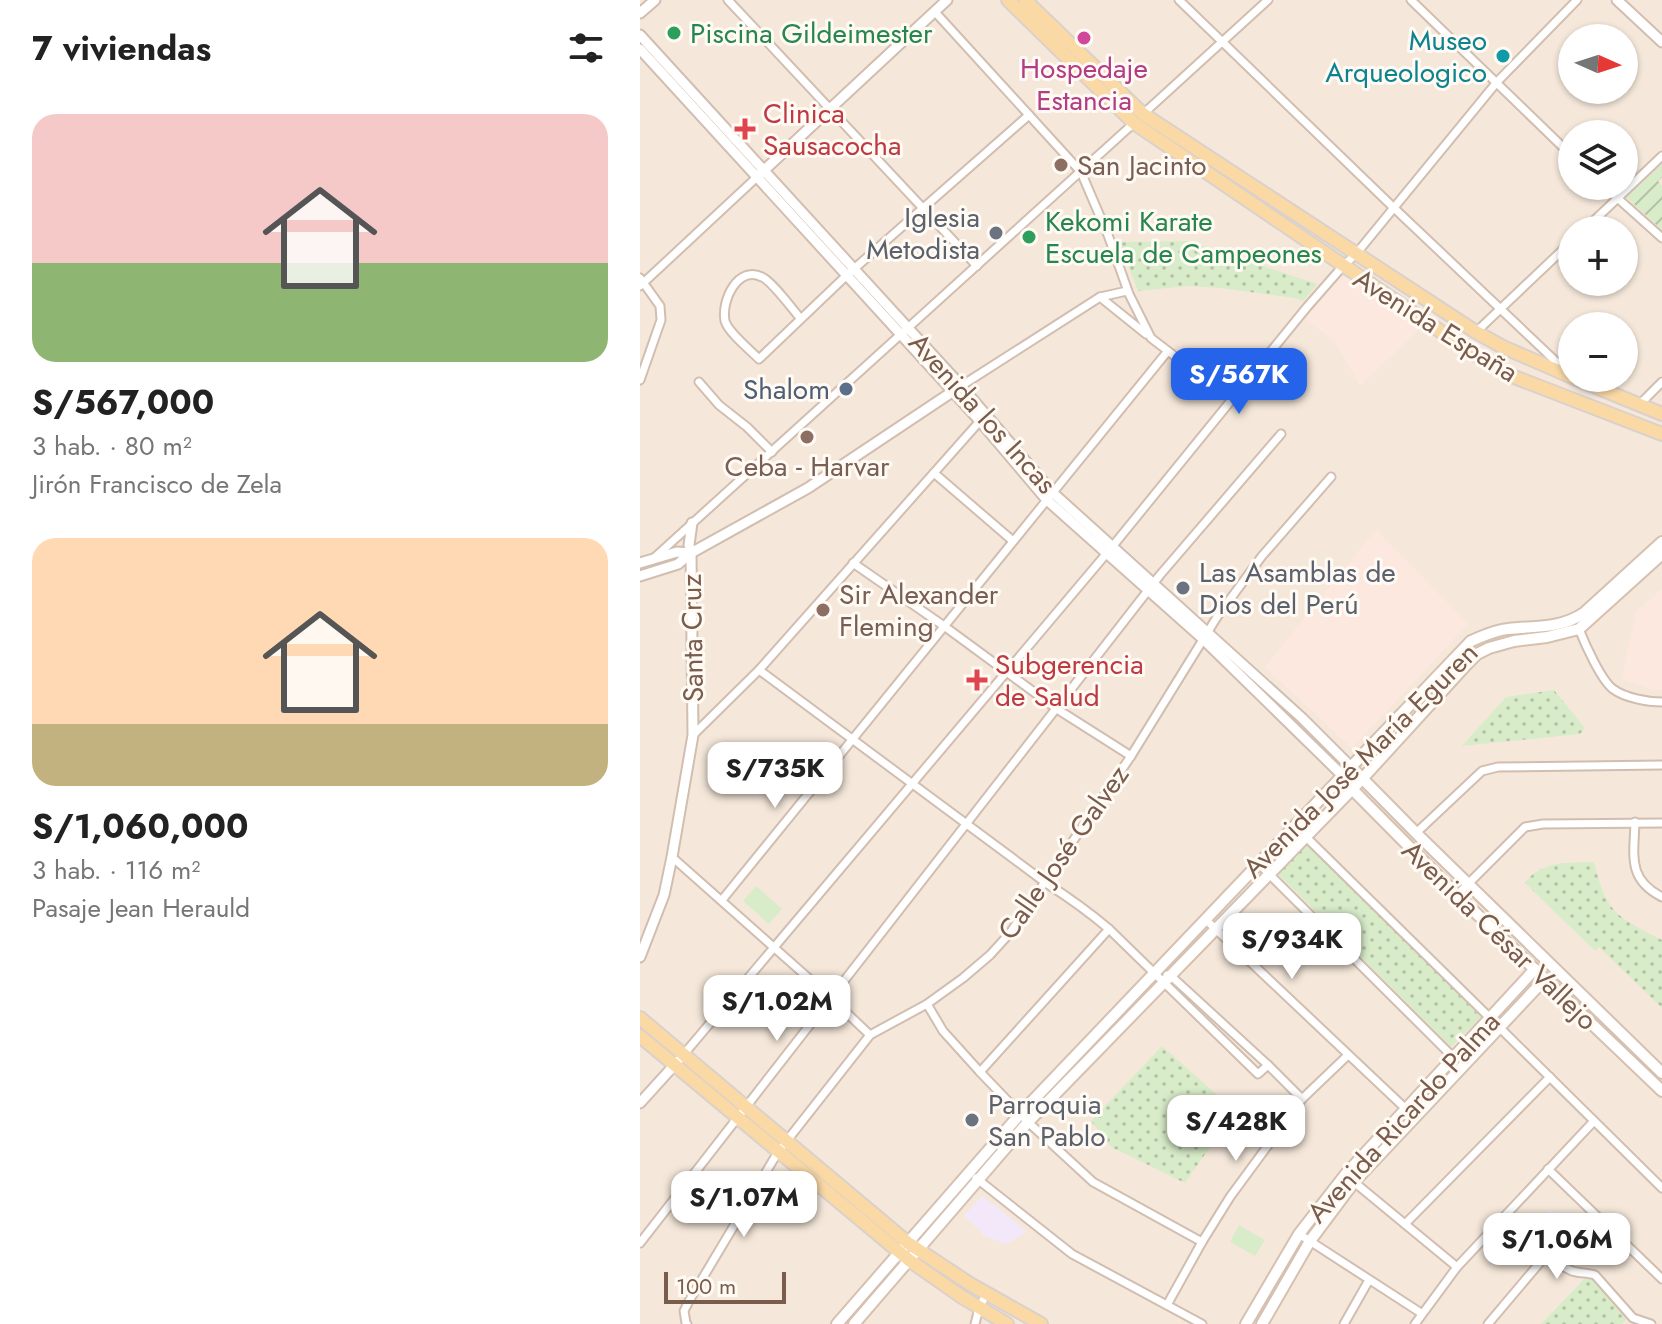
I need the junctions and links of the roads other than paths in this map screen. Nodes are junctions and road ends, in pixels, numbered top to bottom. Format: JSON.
{"nodes":[{"id":1,"x":655,"y":0,"type":"edge"},
{"id":2,"x":728,"y":0,"type":"edge"},
{"id":3,"x":947,"y":0,"type":"edge"},
{"id":4,"x":1008,"y":0,"type":"edge"},
{"id":5,"x":1025,"y":0,"type":"edge"},
{"id":6,"x":1179,"y":0,"type":"edge"},
{"id":7,"x":1268,"y":0,"type":"edge"},
{"id":8,"x":1411,"y":0,"type":"edge"},
{"id":9,"x":1577,"y":0,"type":"edge"},
{"id":10,"x":1617,"y":0,"type":"edge"},
{"id":11,"x":935,"y":12,"type":"junction"},
{"id":12,"x":640,"y":13,"type":"edge"},
{"id":13,"x":640,"y":35,"type":"edge"},
{"id":14,"x":1222,"y":42,"type":"junction"},
{"id":15,"x":1662,"y":42,"type":"edge"},
{"id":16,"x":640,"y":49,"type":"edge"},
{"id":17,"x":1497,"y":82,"type":"junction"},
{"id":18,"x":830,"y":109,"type":"junction"},
{"id":19,"x":1029,"y":115,"type":"junction"},
{"id":20,"x":1138,"y":119,"type":"junction"},
{"id":21,"x":1558,"y":142,"type":"edge"},
{"id":22,"x":1662,"y":156,"type":"edge"},
{"id":23,"x":1081,"y":172,"type":"junction"},
{"id":24,"x":760,"y":174,"type":"junction"},
{"id":25,"x":1638,"y":179,"type":"edge"},
{"id":26,"x":1616,"y":200,"type":"edge"},
{"id":27,"x":1618,"y":200,"type":"edge"},
{"id":28,"x":923,"y":208,"type":"junction"},
{"id":29,"x":1394,"y":208,"type":"junction"},
{"id":30,"x":1599,"y":216,"type":"edge"},
{"id":31,"x":1662,"y":238,"type":"edge"},
{"id":32,"x":1356,"y":254,"type":"junction"},
{"id":33,"x":1558,"y":254,"type":"edge"},
{"id":34,"x":977,"y":266,"type":"junction"},
{"id":35,"x":1343,"y":266,"type":"junction"},
{"id":36,"x":850,"y":272,"type":"junction"},
{"id":37,"x":641,"y":282,"type":"edge"},
{"id":38,"x":1127,"y":291,"type":"junction"},
{"id":39,"x":1100,"y":297,"type":"junction"},
{"id":40,"x":1500,"y":309,"type":"junction"},
{"id":41,"x":801,"y":319,"type":"junction"},
{"id":42,"x":905,"y":332,"type":"junction"},
{"id":43,"x":1476,"y":332,"type":"junction"},
{"id":44,"x":1151,"y":338,"type":"junction"},
{"id":45,"x":1167,"y":352,"type":"junction"},
{"id":46,"x":1558,"y":363,"type":"edge"},
{"id":47,"x":1558,"y":371,"type":"edge"},
{"id":48,"x":640,"y":380,"type":"edge"},
{"id":49,"x":699,"y":382,"type":"dead end"},
{"id":50,"x":1662,"y":382,"type":"edge"},
{"id":51,"x":957,"y":389,"type":"junction"},
{"id":52,"x":1608,"y":392,"type":"edge"},
{"id":53,"x":1232,"y":400,"type":"junction"},
{"id":54,"x":1639,"y":405,"type":"junction"},
{"id":55,"x":1662,"y":414,"type":"edge"},
{"id":56,"x":980,"y":421,"type":"junction"},
{"id":57,"x":1660,"y":433,"type":"edge"},
{"id":58,"x":1281,"y":434,"type":"dead end"},
{"id":59,"x":772,"y":452,"type":"junction"},
{"id":60,"x":934,"y":473,"type":"junction"},
{"id":61,"x":1331,"y":477,"type":"dead end"},
{"id":62,"x":1050,"y":496,"type":"junction"},
{"id":63,"x":692,"y":523,"type":"junction"},
{"id":64,"x":1013,"y":541,"type":"junction"},
{"id":65,"x":1662,"y":542,"type":"edge"},
{"id":66,"x":1109,"y":550,"type":"junction"},
{"id":67,"x":691,"y":553,"type":"junction"},
{"id":68,"x":1662,"y":554,"type":"edge"},
{"id":69,"x":653,"y":559,"type":"junction"},
{"id":70,"x":640,"y":563,"type":"edge"},
{"id":71,"x":853,"y":563,"type":"junction"},
{"id":72,"x":640,"y":576,"type":"edge"},
{"id":73,"x":1151,"y":587,"type":"junction"},
{"id":74,"x":944,"y":626,"type":"junction"},
{"id":75,"x":1579,"y":629,"type":"junction"},
{"id":76,"x":1206,"y":635,"type":"junction"},
{"id":77,"x":759,"y":670,"type":"junction"},
{"id":78,"x":1006,"y":673,"type":"junction"},
{"id":79,"x":1662,"y":702,"type":"edge"},
{"id":80,"x":1057,"y":709,"type":"junction"},
{"id":81,"x":693,"y":735,"type":"junction"},
{"id":82,"x":852,"y":740,"type":"junction"},
{"id":83,"x":1131,"y":756,"type":"junction"},
{"id":84,"x":1662,"y":765,"type":"edge"},
{"id":85,"x":1351,"y":767,"type":"junction"},
{"id":86,"x":1342,"y":775,"type":"junction"},
{"id":87,"x":1362,"y":779,"type":"junction"},
{"id":88,"x":911,"y":784,"type":"junction"},
{"id":89,"x":1352,"y":789,"type":"junction"},
{"id":90,"x":1635,"y":822,"type":"junction"},
{"id":91,"x":1662,"y":823,"type":"edge"},
{"id":92,"x":967,"y":824,"type":"junction"},
{"id":93,"x":1416,"y":833,"type":"junction"},
{"id":94,"x":1306,"y":837,"type":"junction"},
{"id":95,"x":672,"y":857,"type":"junction"},
{"id":96,"x":1258,"y":863,"type":"junction"},
{"id":97,"x":1269,"y":875,"type":"junction"},
{"id":98,"x":1046,"y":883,"type":"junction"},
{"id":99,"x":1468,"y":884,"type":"junction"},
{"id":100,"x":1457,"y":895,"type":"junction"},
{"id":101,"x":1662,"y":897,"type":"edge"},
{"id":102,"x":722,"y":900,"type":"junction"},
{"id":103,"x":1205,"y":919,"type":"junction"},
{"id":104,"x":1109,"y":929,"type":"junction"},
{"id":105,"x":1216,"y":929,"type":"junction"},
{"id":106,"x":775,"y":947,"type":"junction"},
{"id":107,"x":640,"y":957,"type":"edge"},
{"id":108,"x":1545,"y":959,"type":"junction"},
{"id":109,"x":1535,"y":969,"type":"junction"},
{"id":110,"x":1555,"y":969,"type":"junction"},
{"id":111,"x":1153,"y":973,"type":"junction"},
{"id":112,"x":1545,"y":979,"type":"junction"},
{"id":113,"x":1167,"y":980,"type":"junction"},
{"id":114,"x":831,"y":998,"type":"junction"},
{"id":115,"x":927,"y":1004,"type":"junction"},
{"id":116,"x":640,"y":1018,"type":"edge"},
{"id":117,"x":1490,"y":1018,"type":"junction"},
{"id":118,"x":1500,"y":1028,"type":"junction"},
{"id":119,"x":870,"y":1035,"type":"junction"},
{"id":120,"x":640,"y":1036,"type":"edge"},
{"id":121,"x":684,"y":1054,"type":"junction"},
{"id":122,"x":1348,"y":1055,"type":"junction"},
{"id":123,"x":1454,"y":1058,"type":"junction"},
{"id":124,"x":675,"y":1065,"type":"junction"},
{"id":125,"x":1268,"y":1065,"type":"junction"},
{"id":126,"x":980,"y":1072,"type":"junction"},
{"id":127,"x":1662,"y":1073,"type":"edge"},
{"id":128,"x":1550,"y":1077,"type":"junction"},
{"id":129,"x":1662,"y":1091,"type":"edge"},
{"id":130,"x":1302,"y":1099,"type":"junction"},
{"id":131,"x":640,"y":1103,"type":"edge"},
{"id":132,"x":747,"y":1107,"type":"junction"},
{"id":133,"x":1021,"y":1113,"type":"junction"},
{"id":134,"x":1410,"y":1113,"type":"junction"},
{"id":135,"x":738,"y":1118,"type":"junction"},
{"id":136,"x":1594,"y":1121,"type":"junction"},
{"id":137,"x":1028,"y":1122,"type":"junction"},
{"id":138,"x":1001,"y":1135,"type":"junction"},
{"id":139,"x":788,"y":1140,"type":"junction"},
{"id":140,"x":1010,"y":1144,"type":"junction"},
{"id":141,"x":778,"y":1152,"type":"junction"},
{"id":142,"x":1548,"y":1169,"type":"junction"},
{"id":143,"x":969,"y":1171,"type":"junction"},
{"id":144,"x":979,"y":1180,"type":"junction"},
{"id":145,"x":1354,"y":1182,"type":"junction"},
{"id":146,"x":1662,"y":1188,"type":"edge"},
{"id":147,"x":858,"y":1209,"type":"junction"},
{"id":148,"x":1507,"y":1214,"type":"junction"},
{"id":149,"x":1405,"y":1224,"type":"junction"},
{"id":150,"x":1299,"y":1234,"type":"junction"},
{"id":151,"x":1310,"y":1241,"type":"junction"},
{"id":152,"x":1202,"y":1242,"type":"junction"},
{"id":153,"x":640,"y":1243,"type":"edge"},
{"id":154,"x":909,"y":1251,"type":"junction"},
{"id":155,"x":1548,"y":1253,"type":"junction"},
{"id":156,"x":1457,"y":1267,"type":"junction"},
{"id":157,"x":1662,"y":1279,"type":"edge"},
{"id":158,"x":1369,"y":1280,"type":"junction"},
{"id":159,"x":987,"y":1293,"type":"junction"},
{"id":160,"x":1167,"y":1305,"type":"junction"},
{"id":161,"x":979,"y":1308,"type":"junction"},
{"id":162,"x":1421,"y":1313,"type":"junction"},
{"id":163,"x":1633,"y":1321,"type":"edge"},
{"id":164,"x":687,"y":1324,"type":"edge"},
{"id":165,"x":837,"y":1324,"type":"edge"},
{"id":166,"x":854,"y":1324,"type":"edge"},
{"id":167,"x":975,"y":1324,"type":"edge"},
{"id":168,"x":1007,"y":1324,"type":"edge"},
{"id":169,"x":1041,"y":1324,"type":"edge"},
{"id":170,"x":1202,"y":1324,"type":"edge"},
{"id":171,"x":1246,"y":1324,"type":"edge"},
{"id":172,"x":1262,"y":1324,"type":"edge"},
{"id":173,"x":1344,"y":1324,"type":"edge"},
{"id":174,"x":1415,"y":1324,"type":"edge"},
{"id":175,"x":1488,"y":1324,"type":"edge"},
{"id":176,"x":1651,"y":1324,"type":"edge"}],
"edges":[{"from":1,"to":12,"type":"street"},
{"from":2,"to":18,"type":"street"},
{"from":3,"to":11,"type":"street"},
{"from":4,"to":20,"type":"main road","name":"Avenida España"},
{"from":5,"to":20,"type":"main road","name":"Avenida España"},
{"from":6,"to":14,"type":"street"},
{"from":7,"to":14,"type":"street"},
{"from":8,"to":17,"type":"street"},
{"from":9,"to":17,"type":"street"},
{"from":10,"to":15,"type":"street"},
{"from":11,"to":18,"type":"street"},
{"from":11,"to":19,"type":"street"},
{"from":13,"to":24,"type":"street","name":"Avenida los Incas"},
{"from":14,"to":20,"type":"street"},
{"from":14,"to":29,"type":"street"},
{"from":16,"to":24,"type":"street","name":"Avenida los Incas"},
{"from":17,"to":21,"type":"street"},
{"from":17,"to":29,"type":"street"},
{"from":18,"to":24,"type":"street"},
{"from":18,"to":28,"type":"street"},
{"from":19,"to":23,"type":"street"},
{"from":19,"to":28,"type":"street"},
{"from":20,"to":23,"type":"street"},
{"from":20,"to":32,"type":"main road","name":"Avenida España"},
{"from":20,"to":35,"type":"main road","name":"Avenida España"},
{"from":22,"to":25,"type":"street"},
{"from":23,"to":34,"type":"street"},
{"from":23,"to":38,"type":"street"},
{"from":24,"to":36,"type":"street","name":"Avenida los Incas"},
{"from":24,"to":37,"type":"street"},
{"from":26,"to":30,"type":"street"},
{"from":27,"to":31,"type":"street"},
{"from":28,"to":34,"type":"street"},
{"from":28,"to":36,"type":"street"},
{"from":29,"to":32,"type":"street"},
{"from":29,"to":40,"type":"street"},
{"from":32,"to":35,"type":"street"},
{"from":32,"to":43,"type":"main road","name":"Avenida España"},
{"from":33,"to":40,"type":"street"},
{"from":34,"to":42,"type":"street"},
{"from":35,"to":53,"type":"street"},
{"from":35,"to":57,"type":"main road","name":"Avenida España"},
{"from":36,"to":41,"type":"street"},
{"from":36,"to":42,"type":"street","name":"Avenida los Incas"},
{"from":37,"to":48,"type":"street"},
{"from":38,"to":39,"type":"street"},
{"from":38,"to":44,"type":"street"},
{"from":39,"to":44,"type":"street"},
{"from":39,"to":51,"type":"street"},
{"from":40,"to":43,"type":"street"},
{"from":40,"to":46,"type":"street"},
{"from":41,"to":41,"type":"street"},
{"from":42,"to":51,"type":"street","name":"Avenida los Incas"},
{"from":42,"to":59,"type":"street"},
{"from":43,"to":47,"type":"main road","name":"Avenida España"},
{"from":44,"to":45,"type":"street"},
{"from":45,"to":53,"type":"street"},
{"from":45,"to":62,"type":"street"},
{"from":49,"to":59,"type":"street"},
{"from":50,"to":54,"type":"street"},
{"from":51,"to":56,"type":"street","name":"Avenida los Incas"},
{"from":51,"to":62,"type":"street","name":"Avenida los Incas"},
{"from":51,"to":67,"type":"street"},
{"from":52,"to":54,"type":"main road","name":"Avenida España"},
{"from":53,"to":66,"type":"street"},
{"from":54,"to":55,"type":"main road","name":"Avenida España"},
{"from":56,"to":60,"type":"street"},
{"from":56,"to":62,"type":"street","name":"Avenida los Incas"},
{"from":58,"to":73,"type":"street"},
{"from":59,"to":63,"type":"street"},
{"from":60,"to":64,"type":"street"},
{"from":60,"to":71,"type":"street"},
{"from":61,"to":76,"type":"street","name":"Calle José Galvez"},
{"from":62,"to":64,"type":"street"},
{"from":62,"to":66,"type":"street","name":"Avenida los Incas"},
{"from":63,"to":67,"type":"street","name":"Santa Cruz"},
{"from":63,"to":69,"type":"street"},
{"from":64,"to":74,"type":"street"},
{"from":65,"to":85,"type":"main road","name":"Avenida José María Eguren"},
{"from":66,"to":73,"type":"street","name":"Avenida los Incas"},
{"from":66,"to":78,"type":"street"},
{"from":67,"to":69,"type":"street"},
{"from":67,"to":72,"type":"street"},
{"from":67,"to":81,"type":"street","name":"Santa Cruz"},
{"from":68,"to":75,"type":"main road","name":"Avenida José María Eguren"},
{"from":69,"to":70,"type":"street"},
{"from":71,"to":74,"type":"street"},
{"from":71,"to":77,"type":"street"},
{"from":73,"to":76,"type":"street","name":"Avenida los Incas"},
{"from":73,"to":80,"type":"street"},
{"from":74,"to":78,"type":"street"},
{"from":74,"to":82,"type":"street"},
{"from":75,"to":79,"type":"street"},
{"from":75,"to":87,"type":"main road","name":"Avenida José María Eguren"},
{"from":76,"to":83,"type":"street","name":"Calle José Galvez"},
{"from":76,"to":85,"type":"street","name":"Avenida los Incas"},
{"from":76,"to":86,"type":"street","name":"Avenida los Incas"},
{"from":77,"to":81,"type":"street"},
{"from":77,"to":82,"type":"street"},
{"from":78,"to":80,"type":"street"},
{"from":78,"to":88,"type":"street"},
{"from":80,"to":83,"type":"street"},
{"from":80,"to":92,"type":"street"},
{"from":81,"to":95,"type":"street","name":"Santa Cruz"},
{"from":82,"to":88,"type":"street"},
{"from":82,"to":102,"type":"street"},
{"from":83,"to":98,"type":"street","name":"Calle José Galvez"},
{"from":84,"to":93,"type":"street"},
{"from":85,"to":86,"type":"main road","name":"Avenida José María Eguren"},
{"from":85,"to":87,"type":"main road","name":"Avenida César Vallejo"},
{"from":86,"to":89,"type":"main road","name":"Avenida César Vallejo"},
{"from":86,"to":96,"type":"main road","name":"Avenida José María Eguren"},
{"from":87,"to":89,"type":"main road","name":"Avenida José María Eguren"},
{"from":87,"to":93,"type":"main road","name":"Avenida César Vallejo"},
{"from":88,"to":92,"type":"street"},
{"from":88,"to":106,"type":"street"},
{"from":89,"to":94,"type":"main road","name":"Avenida José María Eguren"},
{"from":89,"to":100,"type":"main road","name":"Avenida César Vallejo"},
{"from":90,"to":91,"type":"street"},
{"from":90,"to":99,"type":"street"},
{"from":90,"to":101,"type":"street"},
{"from":92,"to":98,"type":"street"},
{"from":92,"to":114,"type":"street"},
{"from":93,"to":99,"type":"main road","name":"Avenida César Vallejo"},
{"from":94,"to":97,"type":"main road","name":"Avenida José María Eguren"},
{"from":94,"to":117,"type":"street"},
{"from":95,"to":102,"type":"street"},
{"from":95,"to":107,"type":"street","name":"Santa Cruz"},
{"from":96,"to":97,"type":"street"},
{"from":96,"to":103,"type":"main road","name":"Avenida José María Eguren"},
{"from":97,"to":105,"type":"main road","name":"Avenida José María Eguren"},
{"from":97,"to":123,"type":"street"},
{"from":98,"to":104,"type":"street"},
{"from":98,"to":115,"type":"street","name":"Calle José Galvez"},
{"from":99,"to":100,"type":"street"},
{"from":99,"to":108,"type":"main road","name":"Avenida César Vallejo"},
{"from":100,"to":109,"type":"main road","name":"Avenida César Vallejo"},
{"from":102,"to":106,"type":"street"},
{"from":103,"to":105,"type":"street"},
{"from":103,"to":111,"type":"main road","name":"Avenida José María Eguren"},
{"from":104,"to":111,"type":"street"},
{"from":104,"to":126,"type":"street"},
{"from":105,"to":113,"type":"main road","name":"Avenida José María Eguren"},
{"from":105,"to":122,"type":"street"},
{"from":106,"to":114,"type":"street"},
{"from":106,"to":121,"type":"street"},
{"from":108,"to":109,"type":"street","name":"Avenida Ricardo Palma"},
{"from":108,"to":110,"type":"main road","name":"Avenida César Vallejo"},
{"from":109,"to":112,"type":"main road","name":"Avenida César Vallejo"},
{"from":109,"to":117,"type":"main road","name":"Avenida Ricardo Palma"},
{"from":110,"to":112,"type":"street","name":"Avenida Ricardo Palma"},
{"from":110,"to":127,"type":"main road","name":"Avenida César Vallejo"},
{"from":111,"to":113,"type":"street"},
{"from":111,"to":133,"type":"main road","name":"Avenida José María Eguren"},
{"from":112,"to":118,"type":"main road","name":"Avenida Ricardo Palma"},
{"from":112,"to":129,"type":"main road","name":"Avenida César Vallejo"},
{"from":113,"to":125,"type":"street"},
{"from":113,"to":125,"type":"street"},
{"from":113,"to":137,"type":"main road","name":"Avenida José María Eguren"},
{"from":114,"to":119,"type":"street"},
{"from":114,"to":132,"type":"street"},
{"from":115,"to":119,"type":"street","name":"Calle José Galvez"},
{"from":115,"to":126,"type":"street"},
{"from":116,"to":121,"type":"main road"},
{"from":117,"to":123,"type":"main road","name":"Avenida Ricardo Palma"},
{"from":118,"to":128,"type":"street"},
{"from":118,"to":134,"type":"main road","name":"Avenida Ricardo Palma"},
{"from":119,"to":139,"type":"street","name":"Calle José Galvez"},
{"from":120,"to":124,"type":"main road"},
{"from":121,"to":124,"type":"street"},
{"from":121,"to":132,"type":"main road"},
{"from":122,"to":130,"type":"street"},
{"from":122,"to":134,"type":"street"},
{"from":123,"to":134,"type":"main road","name":"Avenida Ricardo Palma"},
{"from":124,"to":131,"type":"street"},
{"from":124,"to":135,"type":"main road"},
{"from":125,"to":130,"type":"street"},
{"from":126,"to":133,"type":"street"},
{"from":128,"to":136,"type":"street"},
{"from":128,"to":149,"type":"street"},
{"from":130,"to":152,"type":"street"},
{"from":132,"to":135,"type":"street"},
{"from":132,"to":139,"type":"main road"},
{"from":133,"to":137,"type":"street"},
{"from":133,"to":138,"type":"main road","name":"Avenida José María Eguren"},
{"from":134,"to":145,"type":"main road","name":"Avenida Ricardo Palma"},
{"from":134,"to":150,"type":"main road","name":"Avenida Ricardo Palma"},
{"from":135,"to":141,"type":"main road"},
{"from":135,"to":153,"type":"street"},
{"from":136,"to":142,"type":"street"},
{"from":136,"to":146,"type":"street"},
{"from":137,"to":140,"type":"main road","name":"Avenida José María Eguren"},
{"from":137,"to":152,"type":"street"},
{"from":138,"to":140,"type":"main road"},
{"from":138,"to":143,"type":"main road","name":"Avenida José María Eguren"},
{"from":139,"to":141,"type":"street","name":"Calle José Galvez"},
{"from":139,"to":147,"type":"main road"},
{"from":140,"to":144,"type":"main road","name":"Avenida José María Eguren"},
{"from":141,"to":147,"type":"main road"},
{"from":141,"to":164,"type":"street","name":"Calle José Galvez"},
{"from":142,"to":148,"type":"street"},
{"from":142,"to":157,"type":"street"},
{"from":143,"to":144,"type":"street"},
{"from":143,"to":154,"type":"main road","name":"Avenida José María Eguren"},
{"from":144,"to":154,"type":"main road","name":"Avenida José María Eguren"},
{"from":144,"to":160,"type":"street"},
{"from":145,"to":149,"type":"street"},
{"from":145,"to":151,"type":"main road","name":"Avenida Ricardo Palma"},
{"from":147,"to":154,"type":"main road"},
{"from":148,"to":155,"type":"street"},
{"from":148,"to":156,"type":"street"},
{"from":149,"to":156,"type":"street"},
{"from":150,"to":151,"type":"street"},
{"from":150,"to":171,"type":"main road","name":"Avenida Ricardo Palma"},
{"from":151,"to":158,"type":"street"},
{"from":151,"to":172,"type":"main road","name":"Avenida Ricardo Palma"},
{"from":152,"to":160,"type":"street"},
{"from":154,"to":159,"type":"main road"},
{"from":154,"to":161,"type":"main road"},
{"from":154,"to":165,"type":"main road","name":"Avenida José María Eguren"},
{"from":154,"to":166,"type":"main road","name":"Avenida José María Eguren"},
{"from":155,"to":163,"type":"street"},
{"from":155,"to":175,"type":"street"},
{"from":156,"to":162,"type":"street"},
{"from":158,"to":162,"type":"street"},
{"from":158,"to":173,"type":"street"},
{"from":159,"to":161,"type":"street"},
{"from":159,"to":169,"type":"main road"},
{"from":160,"to":170,"type":"street"},
{"from":161,"to":167,"type":"street"},
{"from":161,"to":168,"type":"main road"},
{"from":162,"to":174,"type":"street"},
{"from":163,"to":176,"type":"street"}]}
